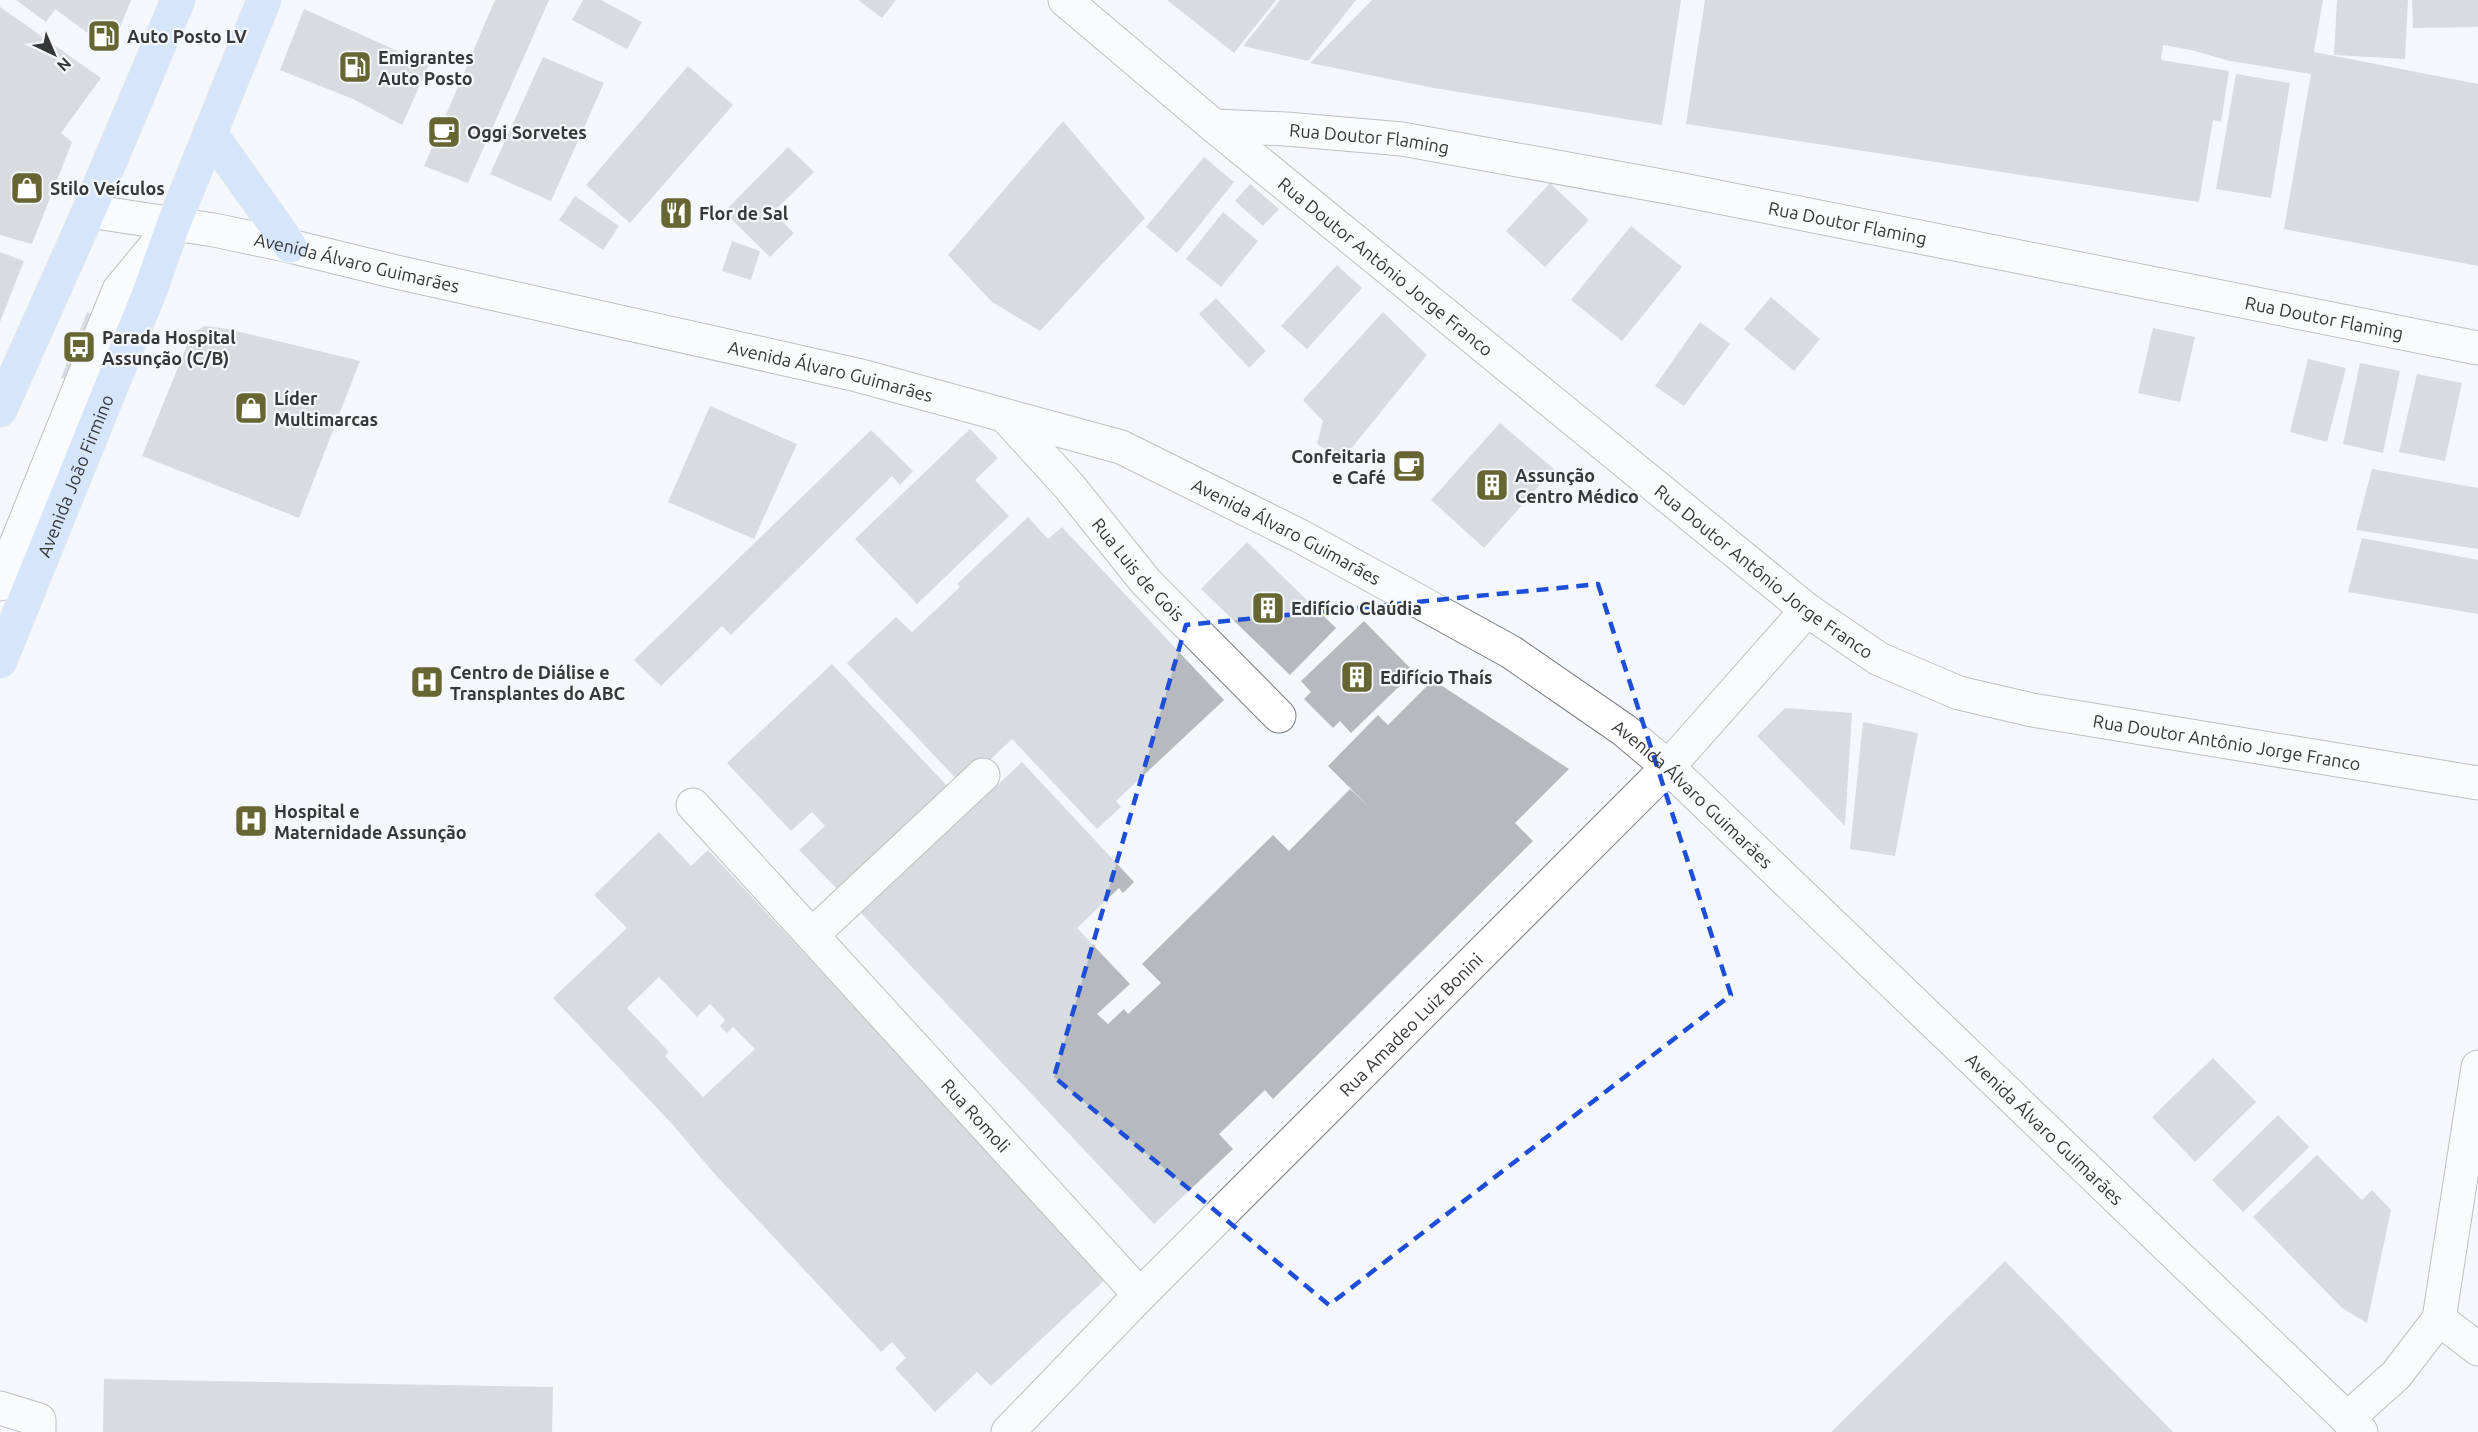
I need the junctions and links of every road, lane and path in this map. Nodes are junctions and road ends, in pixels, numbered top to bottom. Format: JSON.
{"nodes":[{"id":1,"x":178,"y":0,"type":"edge"},
{"id":2,"x":264,"y":0,"type":"edge"},
{"id":3,"x":1065,"y":0,"type":"edge"},
{"id":4,"x":1214,"y":126,"type":"junction"},
{"id":5,"x":210,"y":133,"type":"junction"},
{"id":6,"x":89,"y":211,"type":"junction"},
{"id":7,"x":174,"y":223,"type":"junction"},
{"id":8,"x":290,"y":246,"type":"junction"},
{"id":9,"x":2478,"y":348,"type":"edge"},
{"id":10,"x":0,"y":410,"type":"edge"},
{"id":11,"x":1006,"y":417,"type":"junction"},
{"id":12,"x":0,"y":584,"type":"edge"},
{"id":13,"x":1807,"y":610,"type":"junction"},
{"id":14,"x":0,"y":661,"type":"edge"},
{"id":15,"x":1279,"y":716,"type":"dead end"},
{"id":16,"x":1668,"y":767,"type":"junction"},
{"id":17,"x":983,"y":775,"type":"dead end"},
{"id":18,"x":2478,"y":783,"type":"edge"},
{"id":19,"x":693,"y":805,"type":"dead end"},
{"id":20,"x":812,"y":935,"type":"junction"},
{"id":21,"x":2478,"y":1067,"type":"edge"},
{"id":22,"x":1140,"y":1295,"type":"junction"},
{"id":23,"x":2439,"y":1319,"type":"junction"},
{"id":24,"x":2478,"y":1349,"type":"edge"},
{"id":25,"x":0,"y":1408,"type":"edge"},
{"id":26,"x":2354,"y":1426,"type":"edge"},
{"id":27,"x":39,"y":1432,"type":"edge"},
{"id":28,"x":1008,"y":1432,"type":"edge"}],
"edges":[{"from":1,"to":6,"type":"main road"},
{"from":2,"to":5,"type":"main road","name":"Avenida João Firmino"},
{"from":3,"to":4,"type":"street","name":"Rua Doutor Antônio Jorge Franco"},
{"from":4,"to":9,"type":"street","name":"Rua Doutor Flaming"},
{"from":4,"to":13,"type":"street","name":"Rua Doutor Antônio Jorge Franco"},
{"from":5,"to":7,"type":"main road","name":"Avenida João Firmino"},
{"from":5,"to":8,"type":"main road"},
{"from":6,"to":7,"type":"street"},
{"from":6,"to":10,"type":"main road"},
{"from":7,"to":8,"type":"street","name":"Avenida Álvaro Guimarães"},
{"from":7,"to":12,"type":"street"},
{"from":7,"to":14,"type":"main road","name":"Avenida João Firmino"},
{"from":8,"to":11,"type":"street","name":"Avenida Álvaro Guimarães"},
{"from":11,"to":15,"type":"street","name":"Rua Luis de Gois"},
{"from":11,"to":16,"type":"street","name":"Avenida Álvaro Guimarães"},
{"from":13,"to":16,"type":"street","name":"Rua Amadeo Luiz Bonini"},
{"from":13,"to":18,"type":"street","name":"Rua Doutor Antônio Jorge Franco"},
{"from":16,"to":22,"type":"street","name":"Rua Amadeo Luiz Bonini"},
{"from":16,"to":26,"type":"street","name":"Avenida Álvaro Guimarães"},
{"from":17,"to":20,"type":"street"},
{"from":19,"to":20,"type":"street","name":"Rua Romoli"},
{"from":20,"to":22,"type":"street","name":"Rua Romoli"},
{"from":21,"to":23,"type":"street"},
{"from":22,"to":28,"type":"street","name":"Rua Amadeo Luiz Bonini"},
{"from":23,"to":24,"type":"street"},
{"from":23,"to":26,"type":"street"},
{"from":25,"to":27,"type":"street"}]}
